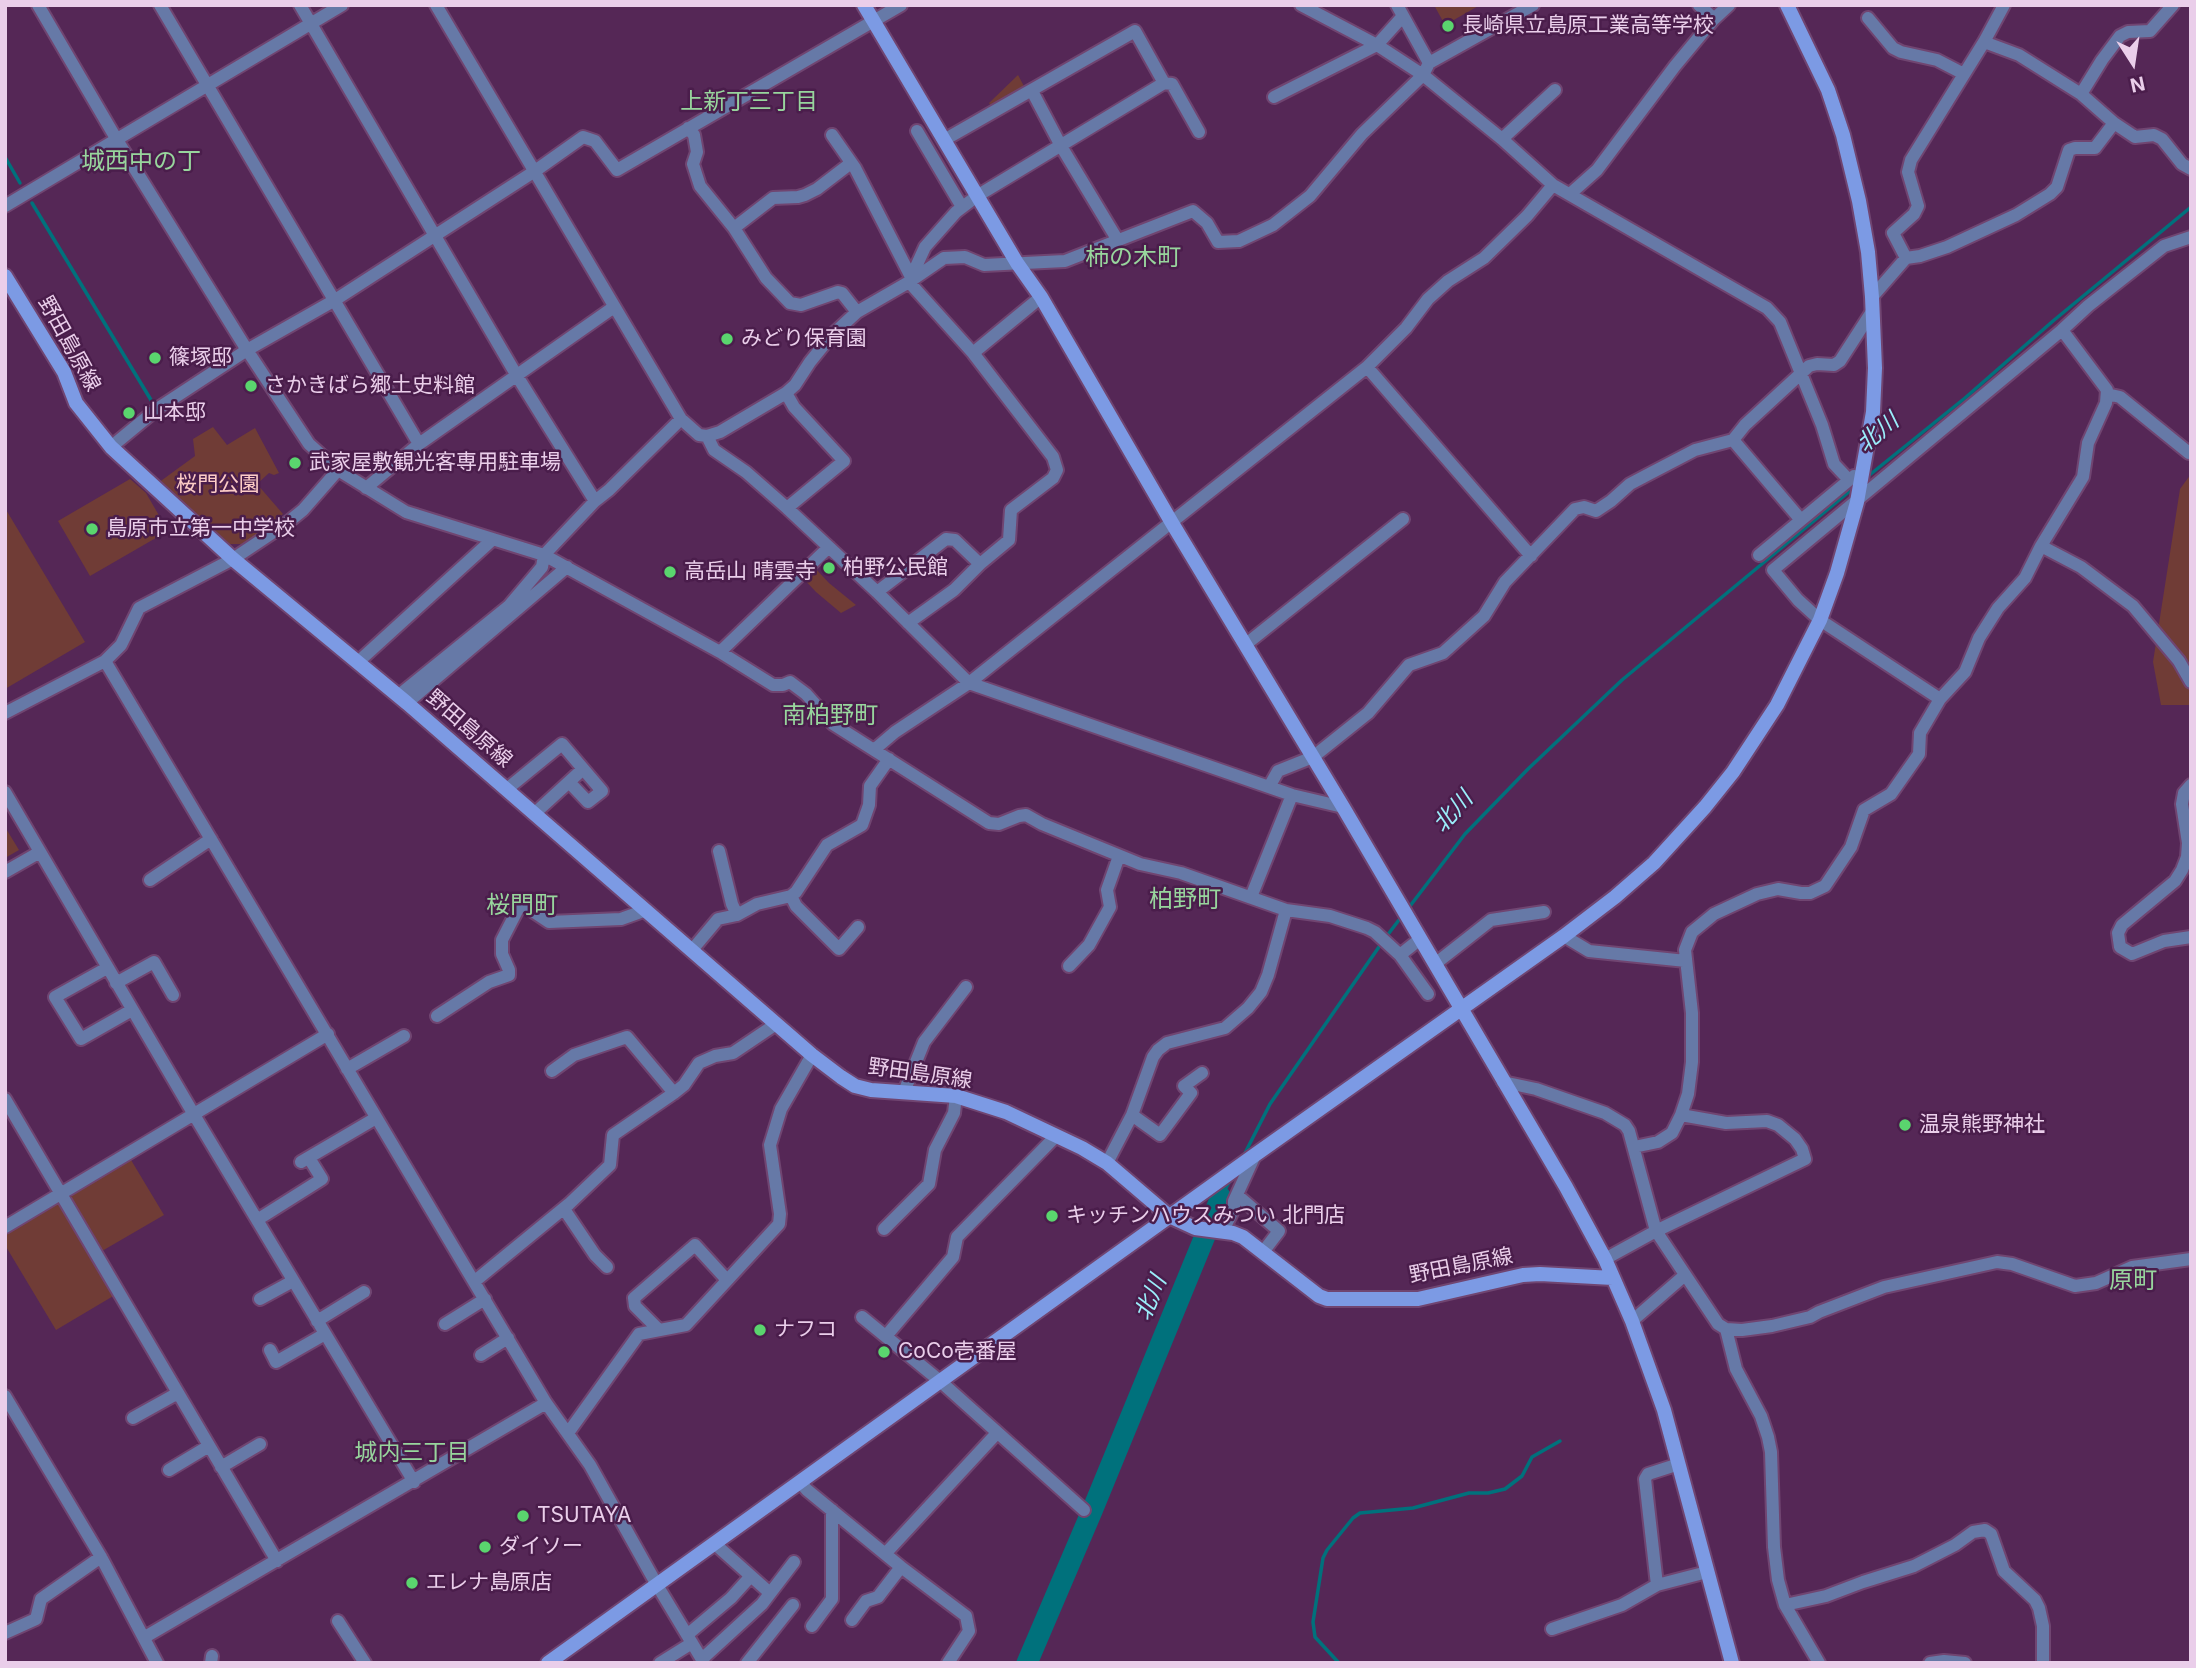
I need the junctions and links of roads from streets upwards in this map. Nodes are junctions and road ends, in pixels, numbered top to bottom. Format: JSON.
{"nodes":[{"id":1,"x":38,"y":5,"type":"edge"},
{"id":2,"x":160,"y":5,"type":"edge"},
{"id":3,"x":300,"y":5,"type":"edge"},
{"id":4,"x":342,"y":5,"type":"edge"},
{"id":5,"x":436,"y":5,"type":"edge"},
{"id":6,"x":864,"y":5,"type":"edge"},
{"id":7,"x":901,"y":5,"type":"edge"},
{"id":8,"x":1301,"y":5,"type":"edge"},
{"id":9,"x":1533,"y":5,"type":"edge"},
{"id":10,"x":1699,"y":5,"type":"edge"},
{"id":11,"x":1729,"y":5,"type":"edge"},
{"id":12,"x":1787,"y":5,"type":"edge"},
{"id":13,"x":2004,"y":5,"type":"edge"},
{"id":14,"x":2173,"y":5,"type":"edge"},
{"id":15,"x":1400,"y":11,"type":"edge"},
{"id":16,"x":1868,"y":18,"type":"dead end"},
{"id":17,"x":1714,"y":19,"type":"junction"},
{"id":18,"x":874,"y":22,"type":"junction"},
{"id":19,"x":311,"y":23,"type":"junction"},
{"id":20,"x":1984,"y":43,"type":"junction"},
{"id":21,"x":1377,"y":45,"type":"junction"},
{"id":22,"x":1429,"y":63,"type":"junction"},
{"id":23,"x":1964,"y":74,"type":"junction"},
{"id":24,"x":1423,"y":75,"type":"junction"},
{"id":25,"x":1164,"y":83,"type":"junction"},
{"id":26,"x":207,"y":85,"type":"junction"},
{"id":27,"x":1555,"y":90,"type":"dead end"},
{"id":28,"x":1032,"y":91,"type":"junction"},
{"id":29,"x":2081,"y":94,"type":"junction"},
{"id":30,"x":1274,"y":97,"type":"dead end"},
{"id":31,"x":2114,"y":122,"type":"junction"},
{"id":32,"x":688,"y":128,"type":"junction"},
{"id":33,"x":918,"y":131,"type":"dead end"},
{"id":34,"x":1199,"y":132,"type":"dead end"},
{"id":35,"x":832,"y":135,"type":"dead end"},
{"id":36,"x":1502,"y":139,"type":"junction"},
{"id":37,"x":117,"y":140,"type":"junction"},
{"id":38,"x":944,"y":141,"type":"junction"},
{"id":39,"x":1061,"y":146,"type":"junction"},
{"id":40,"x":851,"y":163,"type":"junction"},
{"id":41,"x":2191,"y":169,"type":"edge"},
{"id":42,"x":535,"y":171,"type":"junction"},
{"id":43,"x":1553,"y":185,"type":"junction"},
{"id":44,"x":1570,"y":194,"type":"junction"},
{"id":45,"x":977,"y":196,"type":"junction"},
{"id":46,"x":5,"y":206,"type":"edge"},
{"id":47,"x":962,"y":207,"type":"junction"},
{"id":48,"x":734,"y":228,"type":"junction"},
{"id":49,"x":434,"y":234,"type":"junction"},
{"id":50,"x":2191,"y":237,"type":"edge"},
{"id":51,"x":1117,"y":239,"type":"junction"},
{"id":52,"x":1906,"y":258,"type":"junction"},
{"id":53,"x":1017,"y":263,"type":"junction"},
{"id":54,"x":5,"y":276,"type":"edge"},
{"id":55,"x":910,"y":280,"type":"junction"},
{"id":56,"x":1041,"y":298,"type":"junction"},
{"id":57,"x":335,"y":300,"type":"junction"},
{"id":58,"x":1873,"y":304,"type":"junction"},
{"id":59,"x":614,"y":307,"type":"junction"},
{"id":60,"x":857,"y":312,"type":"junction"},
{"id":61,"x":2062,"y":330,"type":"junction"},
{"id":62,"x":247,"y":350,"type":"junction"},
{"id":63,"x":973,"y":353,"type":"junction"},
{"id":64,"x":1367,"y":367,"type":"junction"},
{"id":65,"x":1802,"y":373,"type":"junction"},
{"id":66,"x":517,"y":376,"type":"junction"},
{"id":67,"x":786,"y":393,"type":"junction"},
{"id":68,"x":2107,"y":394,"type":"junction"},
{"id":69,"x":681,"y":419,"type":"junction"},
{"id":70,"x":707,"y":436,"type":"junction"},
{"id":71,"x":1733,"y":440,"type":"junction"},
{"id":72,"x":419,"y":444,"type":"junction"},
{"id":73,"x":111,"y":447,"type":"junction"},
{"id":74,"x":2189,"y":453,"type":"dead end"},
{"id":75,"x":338,"y":470,"type":"junction"},
{"id":76,"x":1858,"y":475,"type":"junction"},
{"id":77,"x":366,"y":488,"type":"junction"},
{"id":78,"x":1857,"y":499,"type":"junction"},
{"id":79,"x":595,"y":501,"type":"junction"},
{"id":80,"x":787,"y":508,"type":"junction"},
{"id":81,"x":1403,"y":519,"type":"dead end"},
{"id":82,"x":1801,"y":520,"type":"junction"},
{"id":83,"x":1172,"y":523,"type":"junction"},
{"id":84,"x":493,"y":539,"type":"junction"},
{"id":85,"x":2041,"y":546,"type":"junction"},
{"id":86,"x":829,"y":547,"type":"junction"},
{"id":87,"x":544,"y":555,"type":"junction"},
{"id":88,"x":1759,"y":555,"type":"dead end"},
{"id":89,"x":1531,"y":556,"type":"junction"},
{"id":90,"x":233,"y":559,"type":"junction"},
{"id":91,"x":980,"y":564,"type":"junction"},
{"id":92,"x":567,"y":567,"type":"junction"},
{"id":93,"x":877,"y":592,"type":"junction"},
{"id":94,"x":1820,"y":620,"type":"junction"},
{"id":95,"x":908,"y":623,"type":"junction"},
{"id":96,"x":1245,"y":645,"type":"junction"},
{"id":97,"x":720,"y":652,"type":"junction"},
{"id":98,"x":105,"y":662,"type":"junction"},
{"id":99,"x":358,"y":662,"type":"junction"},
{"id":100,"x":2191,"y":682,"type":"edge"},
{"id":101,"x":969,"y":683,"type":"junction"},
{"id":102,"x":402,"y":699,"type":"junction"},
{"id":103,"x":1940,"y":699,"type":"junction"},
{"id":104,"x":5,"y":713,"type":"edge"},
{"id":105,"x":875,"y":749,"type":"junction"},
{"id":106,"x":1313,"y":757,"type":"junction"},
{"id":107,"x":889,"y":759,"type":"junction"},
{"id":108,"x":583,"y":769,"type":"junction"},
{"id":109,"x":569,"y":782,"type":"junction"},
{"id":110,"x":2191,"y":785,"type":"edge"},
{"id":111,"x":1269,"y":787,"type":"junction"},
{"id":112,"x":507,"y":789,"type":"junction"},
{"id":113,"x":5,"y":792,"type":"edge"},
{"id":114,"x":1292,"y":795,"type":"junction"},
{"id":115,"x":1343,"y":807,"type":"junction"},
{"id":116,"x":534,"y":814,"type":"junction"},
{"id":117,"x":211,"y":839,"type":"junction"},
{"id":118,"x":719,"y":851,"type":"dead end"},
{"id":119,"x":40,"y":852,"type":"junction"},
{"id":120,"x":1119,"y":856,"type":"junction"},
{"id":121,"x":5,"y":872,"type":"edge"},
{"id":122,"x":150,"y":880,"type":"dead end"},
{"id":123,"x":791,"y":896,"type":"junction"},
{"id":124,"x":1251,"y":897,"type":"junction"},
{"id":125,"x":646,"y":910,"type":"junction"},
{"id":126,"x":1286,"y":910,"type":"junction"},
{"id":127,"x":1544,"y":912,"type":"dead end"},
{"id":128,"x":737,"y":915,"type":"junction"},
{"id":129,"x":858,"y":927,"type":"dead end"},
{"id":130,"x":1564,"y":936,"type":"junction"},
{"id":131,"x":2191,"y":937,"type":"edge"},
{"id":132,"x":1420,"y":939,"type":"junction"},
{"id":133,"x":692,"y":950,"type":"junction"},
{"id":134,"x":1397,"y":952,"type":"junction"},
{"id":135,"x":1686,"y":961,"type":"junction"},
{"id":136,"x":1436,"y":964,"type":"junction"},
{"id":137,"x":1069,"y":966,"type":"dead end"},
{"id":138,"x":107,"y":968,"type":"junction"},
{"id":139,"x":116,"y":983,"type":"junction"},
{"id":140,"x":965,"y":987,"type":"dead end"},
{"id":141,"x":173,"y":995,"type":"dead end"},
{"id":142,"x":1428,"y":995,"type":"dead end"},
{"id":143,"x":1461,"y":1008,"type":"junction"},
{"id":144,"x":132,"y":1010,"type":"junction"},
{"id":145,"x":437,"y":1016,"type":"dead end"},
{"id":146,"x":776,"y":1024,"type":"junction"},
{"id":147,"x":328,"y":1034,"type":"junction"},
{"id":148,"x":404,"y":1036,"type":"dead end"},
{"id":149,"x":811,"y":1055,"type":"junction"},
{"id":150,"x":347,"y":1069,"type":"junction"},
{"id":151,"x":552,"y":1071,"type":"dead end"},
{"id":152,"x":1202,"y":1073,"type":"dead end"},
{"id":153,"x":1503,"y":1082,"type":"junction"},
{"id":154,"x":904,"y":1092,"type":"junction"},
{"id":155,"x":674,"y":1093,"type":"junction"},
{"id":156,"x":956,"y":1096,"type":"junction"},
{"id":157,"x":5,"y":1099,"type":"edge"},
{"id":158,"x":192,"y":1113,"type":"junction"},
{"id":159,"x":1132,"y":1115,"type":"junction"},
{"id":160,"x":1681,"y":1115,"type":"junction"},
{"id":161,"x":10,"y":1116,"type":"edge"},
{"id":162,"x":376,"y":1118,"type":"junction"},
{"id":163,"x":1056,"y":1136,"type":"junction"},
{"id":164,"x":1634,"y":1147,"type":"junction"},
{"id":165,"x":1253,"y":1156,"type":"junction"},
{"id":166,"x":1107,"y":1163,"type":"junction"},
{"id":167,"x":62,"y":1194,"type":"junction"},
{"id":168,"x":1237,"y":1195,"type":"junction"},
{"id":169,"x":564,"y":1209,"type":"junction"},
{"id":170,"x":1169,"y":1216,"type":"junction"},
{"id":171,"x":257,"y":1220,"type":"junction"},
{"id":172,"x":5,"y":1227,"type":"edge"},
{"id":173,"x":884,"y":1229,"type":"dead end"},
{"id":174,"x":1220,"y":1231,"type":"junction"},
{"id":175,"x":1656,"y":1231,"type":"junction"},
{"id":176,"x":1263,"y":1252,"type":"junction"},
{"id":177,"x":1605,"y":1259,"type":"junction"},
{"id":178,"x":2191,"y":1259,"type":"edge"},
{"id":179,"x":607,"y":1267,"type":"dead end"},
{"id":180,"x":1685,"y":1275,"type":"junction"},
{"id":181,"x":1613,"y":1278,"type":"junction"},
{"id":182,"x":727,"y":1280,"type":"junction"},
{"id":183,"x":293,"y":1281,"type":"junction"},
{"id":184,"x":475,"y":1282,"type":"junction"},
{"id":185,"x":364,"y":1293,"type":"dead end"},
{"id":186,"x":260,"y":1299,"type":"dead end"},
{"id":187,"x":485,"y":1299,"type":"junction"},
{"id":188,"x":862,"y":1317,"type":"dead end"},
{"id":189,"x":317,"y":1321,"type":"junction"},
{"id":190,"x":1632,"y":1321,"type":"junction"},
{"id":191,"x":445,"y":1324,"type":"dead end"},
{"id":192,"x":1726,"y":1329,"type":"junction"},
{"id":193,"x":659,"y":1330,"type":"junction"},
{"id":194,"x":325,"y":1334,"type":"junction"},
{"id":195,"x":886,"y":1336,"type":"junction"},
{"id":196,"x":508,"y":1338,"type":"junction"},
{"id":197,"x":481,"y":1355,"type":"dead end"},
{"id":198,"x":276,"y":1362,"type":"dead end"},
{"id":199,"x":940,"y":1381,"type":"junction"},
{"id":200,"x":178,"y":1393,"type":"junction"},
{"id":201,"x":5,"y":1396,"type":"edge"},
{"id":202,"x":546,"y":1403,"type":"junction"},
{"id":203,"x":133,"y":1418,"type":"dead end"},
{"id":204,"x":568,"y":1433,"type":"junction"},
{"id":205,"x":997,"y":1433,"type":"junction"},
{"id":206,"x":260,"y":1444,"type":"dead end"},
{"id":207,"x":209,"y":1446,"type":"junction"},
{"id":208,"x":1679,"y":1464,"type":"junction"},
{"id":209,"x":221,"y":1466,"type":"junction"},
{"id":210,"x":169,"y":1470,"type":"dead end"},
{"id":211,"x":414,"y":1482,"type":"junction"},
{"id":212,"x":800,"y":1482,"type":"junction"},
{"id":213,"x":832,"y":1510,"type":"junction"},
{"id":214,"x":1084,"y":1510,"type":"dead end"},
{"id":215,"x":715,"y":1544,"type":"junction"},
{"id":216,"x":885,"y":1554,"type":"junction"},
{"id":217,"x":101,"y":1557,"type":"junction"},
{"id":218,"x":277,"y":1562,"type":"junction"},
{"id":219,"x":794,"y":1562,"type":"dead end"},
{"id":220,"x":901,"y":1567,"type":"junction"},
{"id":221,"x":1707,"y":1572,"type":"junction"},
{"id":222,"x":750,"y":1577,"type":"junction"},
{"id":223,"x":1657,"y":1585,"type":"junction"},
{"id":224,"x":657,"y":1586,"type":"junction"},
{"id":225,"x":770,"y":1593,"type":"junction"},
{"id":226,"x":793,"y":1605,"type":"dead end"},
{"id":227,"x":1785,"y":1605,"type":"junction"},
{"id":228,"x":852,"y":1620,"type":"dead end"},
{"id":229,"x":338,"y":1621,"type":"dead end"},
{"id":230,"x":813,"y":1626,"type":"dead end"},
{"id":231,"x":1552,"y":1629,"type":"dead end"},
{"id":232,"x":5,"y":1633,"type":"edge"},
{"id":233,"x":145,"y":1637,"type":"junction"},
{"id":234,"x":689,"y":1639,"type":"junction"},
{"id":235,"x":703,"y":1661,"type":"edge"},
{"id":236,"x":157,"y":1663,"type":"edge"},
{"id":237,"x":365,"y":1663,"type":"edge"},
{"id":238,"x":548,"y":1663,"type":"edge"},
{"id":239,"x":660,"y":1663,"type":"edge"},
{"id":240,"x":747,"y":1663,"type":"edge"},
{"id":241,"x":948,"y":1663,"type":"edge"},
{"id":242,"x":1732,"y":1663,"type":"edge"},
{"id":243,"x":1819,"y":1663,"type":"edge"},
{"id":244,"x":1930,"y":1663,"type":"edge"},
{"id":245,"x":1965,"y":1663,"type":"edge"},
{"id":246,"x":2043,"y":1663,"type":"edge"}],
"edges":[{"from":1,"to":37,"type":"street"},
{"from":2,"to":26,"type":"street"},
{"from":3,"to":19,"type":"street"},
{"from":4,"to":19,"type":"street"},
{"from":5,"to":42,"type":"street"},
{"from":6,"to":18,"type":"street"},
{"from":7,"to":18,"type":"street"},
{"from":8,"to":21,"type":"street"},
{"from":9,"to":22,"type":"street"},
{"from":10,"to":17,"type":"street"},
{"from":11,"to":17,"type":"street"},
{"from":12,"to":58,"type":"street"},
{"from":13,"to":20,"type":"street"},
{"from":14,"to":29,"type":"street"},
{"from":15,"to":21,"type":"street"},
{"from":15,"to":22,"type":"street"},
{"from":16,"to":23,"type":"street"},
{"from":17,"to":44,"type":"street"},
{"from":18,"to":32,"type":"street"},
{"from":18,"to":38,"type":"street"},
{"from":19,"to":26,"type":"street"},
{"from":19,"to":49,"type":"street"},
{"from":20,"to":23,"type":"street"},
{"from":20,"to":29,"type":"street"},
{"from":21,"to":24,"type":"street"},
{"from":21,"to":30,"type":"street"},
{"from":22,"to":24,"type":"street"},
{"from":23,"to":52,"type":"street"},
{"from":24,"to":36,"type":"street"},
{"from":24,"to":51,"type":"street"},
{"from":25,"to":28,"type":"street"},
{"from":25,"to":34,"type":"street"},
{"from":25,"to":39,"type":"street"},
{"from":26,"to":37,"type":"street"},
{"from":26,"to":57,"type":"street"},
{"from":27,"to":36,"type":"street"},
{"from":28,"to":38,"type":"street"},
{"from":28,"to":39,"type":"street"},
{"from":29,"to":31,"type":"street"},
{"from":31,"to":41,"type":"street"},
{"from":31,"to":52,"type":"street"},
{"from":32,"to":42,"type":"street"},
{"from":32,"to":48,"type":"street"},
{"from":33,"to":47,"type":"street"},
{"from":35,"to":40,"type":"street"},
{"from":36,"to":43,"type":"street"},
{"from":37,"to":46,"type":"street"},
{"from":37,"to":62,"type":"street"},
{"from":38,"to":45,"type":"street"},
{"from":39,"to":45,"type":"street"},
{"from":39,"to":51,"type":"street"},
{"from":40,"to":48,"type":"street"},
{"from":40,"to":55,"type":"street"},
{"from":42,"to":49,"type":"street"},
{"from":42,"to":59,"type":"street"},
{"from":43,"to":44,"type":"street"},
{"from":43,"to":64,"type":"street"},
{"from":44,"to":65,"type":"street"},
{"from":45,"to":47,"type":"street"},
{"from":45,"to":53,"type":"street"},
{"from":47,"to":55,"type":"street"},
{"from":48,"to":60,"type":"street"},
{"from":49,"to":57,"type":"street"},
{"from":49,"to":66,"type":"street"},
{"from":50,"to":61,"type":"street"},
{"from":51,"to":53,"type":"street"},
{"from":52,"to":58,"type":"street"},
{"from":53,"to":55,"type":"street"},
{"from":53,"to":56,"type":"street"},
{"from":54,"to":73,"type":"street","name":"野田島原線"},
{"from":55,"to":60,"type":"street"},
{"from":55,"to":63,"type":"street"},
{"from":56,"to":63,"type":"street"},
{"from":56,"to":83,"type":"street"},
{"from":57,"to":62,"type":"street"},
{"from":57,"to":72,"type":"street"},
{"from":58,"to":65,"type":"street"},
{"from":58,"to":76,"type":"street"},
{"from":59,"to":66,"type":"street"},
{"from":59,"to":69,"type":"street"},
{"from":60,"to":67,"type":"street"},
{"from":61,"to":68,"type":"street"},
{"from":61,"to":78,"type":"street"},
{"from":62,"to":73,"type":"street"},
{"from":62,"to":75,"type":"street"},
{"from":63,"to":91,"type":"street"},
{"from":64,"to":83,"type":"street"},
{"from":64,"to":89,"type":"street"},
{"from":65,"to":71,"type":"street"},
{"from":65,"to":76,"type":"street"},
{"from":66,"to":72,"type":"street"},
{"from":66,"to":79,"type":"street"},
{"from":67,"to":70,"type":"street"},
{"from":67,"to":80,"type":"street"},
{"from":68,"to":74,"type":"street"},
{"from":68,"to":85,"type":"street"},
{"from":69,"to":70,"type":"street"},
{"from":69,"to":79,"type":"street"},
{"from":70,"to":80,"type":"street"},
{"from":71,"to":82,"type":"street"},
{"from":71,"to":89,"type":"street"},
{"from":72,"to":77,"type":"street"},
{"from":73,"to":90,"type":"street","name":"野田島原線"},
{"from":75,"to":77,"type":"street"},
{"from":75,"to":90,"type":"street"},
{"from":76,"to":78,"type":"street"},
{"from":76,"to":82,"type":"street"},
{"from":77,"to":84,"type":"street"},
{"from":78,"to":94,"type":"street"},
{"from":78,"to":94,"type":"street"},
{"from":79,"to":87,"type":"street"},
{"from":80,"to":86,"type":"street"},
{"from":81,"to":96,"type":"street"},
{"from":82,"to":88,"type":"street"},
{"from":83,"to":96,"type":"street"},
{"from":83,"to":101,"type":"street"},
{"from":84,"to":87,"type":"street"},
{"from":84,"to":99,"type":"street"},
{"from":85,"to":100,"type":"street"},
{"from":85,"to":103,"type":"street"},
{"from":86,"to":93,"type":"street"},
{"from":86,"to":97,"type":"street"},
{"from":87,"to":92,"type":"street"},
{"from":87,"to":102,"type":"street"},
{"from":89,"to":106,"type":"street"},
{"from":90,"to":98,"type":"street"},
{"from":90,"to":99,"type":"street","name":"野田島原線"},
{"from":91,"to":93,"type":"street"},
{"from":91,"to":95,"type":"street"},
{"from":92,"to":97,"type":"street"},
{"from":92,"to":102,"type":"street"},
{"from":93,"to":95,"type":"street"},
{"from":94,"to":103,"type":"street"},
{"from":94,"to":130,"type":"street"},
{"from":95,"to":101,"type":"street"},
{"from":96,"to":106,"type":"street"},
{"from":97,"to":105,"type":"street"},
{"from":98,"to":104,"type":"street"},
{"from":98,"to":117,"type":"street"},
{"from":99,"to":102,"type":"street","name":"野田島原線"},
{"from":101,"to":105,"type":"street"},
{"from":101,"to":111,"type":"street"},
{"from":102,"to":112,"type":"street","name":"野田島原線"},
{"from":103,"to":135,"type":"street"},
{"from":105,"to":107,"type":"street"},
{"from":106,"to":111,"type":"street"},
{"from":106,"to":115,"type":"street"},
{"from":107,"to":120,"type":"street"},
{"from":107,"to":123,"type":"street"},
{"from":108,"to":109,"type":"street"},
{"from":108,"to":109,"type":"street"},
{"from":108,"to":112,"type":"street"},
{"from":109,"to":116,"type":"street"},
{"from":110,"to":131,"type":"street"},
{"from":111,"to":114,"type":"street"},
{"from":112,"to":116,"type":"street","name":"野田島原線"},
{"from":113,"to":119,"type":"street"},
{"from":114,"to":115,"type":"street"},
{"from":114,"to":124,"type":"street"},
{"from":115,"to":132,"type":"street"},
{"from":116,"to":125,"type":"street","name":"野田島原線"},
{"from":117,"to":122,"type":"street"},
{"from":117,"to":147,"type":"street"},
{"from":118,"to":128,"type":"street"},
{"from":119,"to":121,"type":"street"},
{"from":119,"to":138,"type":"street"},
{"from":120,"to":124,"type":"street"},
{"from":120,"to":137,"type":"street"},
{"from":123,"to":128,"type":"street"},
{"from":123,"to":129,"type":"street"},
{"from":124,"to":126,"type":"street"},
{"from":125,"to":133,"type":"street","name":"野田島原線"},
{"from":125,"to":145,"type":"street"},
{"from":126,"to":134,"type":"street"},
{"from":126,"to":159,"type":"street"},
{"from":127,"to":136,"type":"street"},
{"from":128,"to":133,"type":"street"},
{"from":130,"to":135,"type":"street"},
{"from":130,"to":143,"type":"street"},
{"from":132,"to":134,"type":"street"},
{"from":132,"to":136,"type":"street"},
{"from":133,"to":146,"type":"street","name":"野田島原線"},
{"from":134,"to":142,"type":"street"},
{"from":135,"to":160,"type":"street"},
{"from":136,"to":143,"type":"street"},
{"from":138,"to":139,"type":"street"},
{"from":138,"to":144,"type":"street"},
{"from":139,"to":141,"type":"street"},
{"from":139,"to":144,"type":"street"},
{"from":140,"to":154,"type":"street"},
{"from":143,"to":153,"type":"street"},
{"from":143,"to":165,"type":"street"},
{"from":144,"to":158,"type":"street"},
{"from":146,"to":149,"type":"street","name":"野田島原線"},
{"from":146,"to":155,"type":"street"},
{"from":147,"to":150,"type":"street"},
{"from":147,"to":158,"type":"street"},
{"from":148,"to":150,"type":"street"},
{"from":149,"to":154,"type":"street","name":"野田島原線"},
{"from":149,"to":182,"type":"street"},
{"from":150,"to":162,"type":"street"},
{"from":151,"to":155,"type":"street"},
{"from":152,"to":159,"type":"street"},
{"from":153,"to":164,"type":"street"},
{"from":153,"to":177,"type":"street"},
{"from":154,"to":156,"type":"street","name":"野田島原線"},
{"from":155,"to":169,"type":"street"},
{"from":156,"to":163,"type":"street","name":"野田島原線"},
{"from":156,"to":173,"type":"street"},
{"from":157,"to":161,"type":"street"},
{"from":158,"to":167,"type":"street"},
{"from":158,"to":171,"type":"street"},
{"from":159,"to":166,"type":"street"},
{"from":160,"to":164,"type":"street"},
{"from":160,"to":175,"type":"street"},
{"from":161,"to":167,"type":"street"},
{"from":162,"to":171,"type":"street"},
{"from":162,"to":184,"type":"street"},
{"from":163,"to":166,"type":"street","name":"野田島原線"},
{"from":163,"to":195,"type":"street"},
{"from":164,"to":175,"type":"street"},
{"from":165,"to":168,"type":"street"},
{"from":165,"to":170,"type":"street"},
{"from":166,"to":170,"type":"street","name":"野田島原線"},
{"from":167,"to":172,"type":"street"},
{"from":167,"to":200,"type":"street"},
{"from":168,"to":174,"type":"street"},
{"from":168,"to":176,"type":"street"},
{"from":169,"to":179,"type":"street"},
{"from":169,"to":184,"type":"street"},
{"from":170,"to":174,"type":"street","name":"野田島原線"},
{"from":170,"to":199,"type":"street"},
{"from":171,"to":183,"type":"street"},
{"from":174,"to":176,"type":"street","name":"野田島原線"},
{"from":175,"to":177,"type":"street"},
{"from":175,"to":180,"type":"street"},
{"from":176,"to":181,"type":"street","name":"野田島原線"},
{"from":177,"to":181,"type":"street"},
{"from":178,"to":192,"type":"street"},
{"from":180,"to":190,"type":"street"},
{"from":180,"to":192,"type":"street"},
{"from":181,"to":190,"type":"street"},
{"from":182,"to":193,"type":"street"},
{"from":182,"to":193,"type":"street"},
{"from":183,"to":186,"type":"street"},
{"from":183,"to":189,"type":"street"},
{"from":184,"to":187,"type":"street"},
{"from":185,"to":189,"type":"street"},
{"from":187,"to":191,"type":"street"},
{"from":187,"to":196,"type":"street"},
{"from":188,"to":195,"type":"street"},
{"from":189,"to":194,"type":"street"},
{"from":190,"to":208,"type":"street"},
{"from":192,"to":227,"type":"street"},
{"from":193,"to":204,"type":"street"},
{"from":194,"to":198,"type":"street"},
{"from":194,"to":211,"type":"street"},
{"from":195,"to":199,"type":"street"},
{"from":196,"to":197,"type":"street"},
{"from":196,"to":202,"type":"street"},
{"from":199,"to":205,"type":"street"},
{"from":199,"to":212,"type":"street"},
{"from":200,"to":203,"type":"street"},
{"from":200,"to":207,"type":"street"},
{"from":201,"to":217,"type":"street"},
{"from":202,"to":204,"type":"street"},
{"from":202,"to":211,"type":"street"},
{"from":204,"to":224,"type":"street"},
{"from":205,"to":214,"type":"street"},
{"from":205,"to":216,"type":"street"},
{"from":206,"to":209,"type":"street"},
{"from":207,"to":209,"type":"street"},
{"from":207,"to":210,"type":"street"},
{"from":208,"to":221,"type":"street"},
{"from":208,"to":223,"type":"street"},
{"from":209,"to":218,"type":"street"},
{"from":211,"to":218,"type":"street"},
{"from":212,"to":213,"type":"street"},
{"from":212,"to":215,"type":"street"},
{"from":213,"to":216,"type":"street"},
{"from":213,"to":230,"type":"street"},
{"from":215,"to":222,"type":"street"},
{"from":215,"to":224,"type":"street"},
{"from":216,"to":220,"type":"street"},
{"from":217,"to":232,"type":"street"},
{"from":217,"to":233,"type":"street"},
{"from":218,"to":233,"type":"street"},
{"from":219,"to":225,"type":"street"},
{"from":220,"to":228,"type":"street"},
{"from":220,"to":241,"type":"street"},
{"from":221,"to":223,"type":"street"},
{"from":221,"to":242,"type":"street"},
{"from":222,"to":225,"type":"street"},
{"from":222,"to":234,"type":"street"},
{"from":223,"to":231,"type":"street"},
{"from":224,"to":234,"type":"street"},
{"from":224,"to":238,"type":"street"},
{"from":225,"to":235,"type":"street"},
{"from":226,"to":240,"type":"street"},
{"from":227,"to":243,"type":"street"},
{"from":227,"to":246,"type":"street"},
{"from":229,"to":237,"type":"street"},
{"from":233,"to":236,"type":"street"},
{"from":234,"to":235,"type":"street"},
{"from":234,"to":239,"type":"street"},
{"from":244,"to":245,"type":"street"}]}
